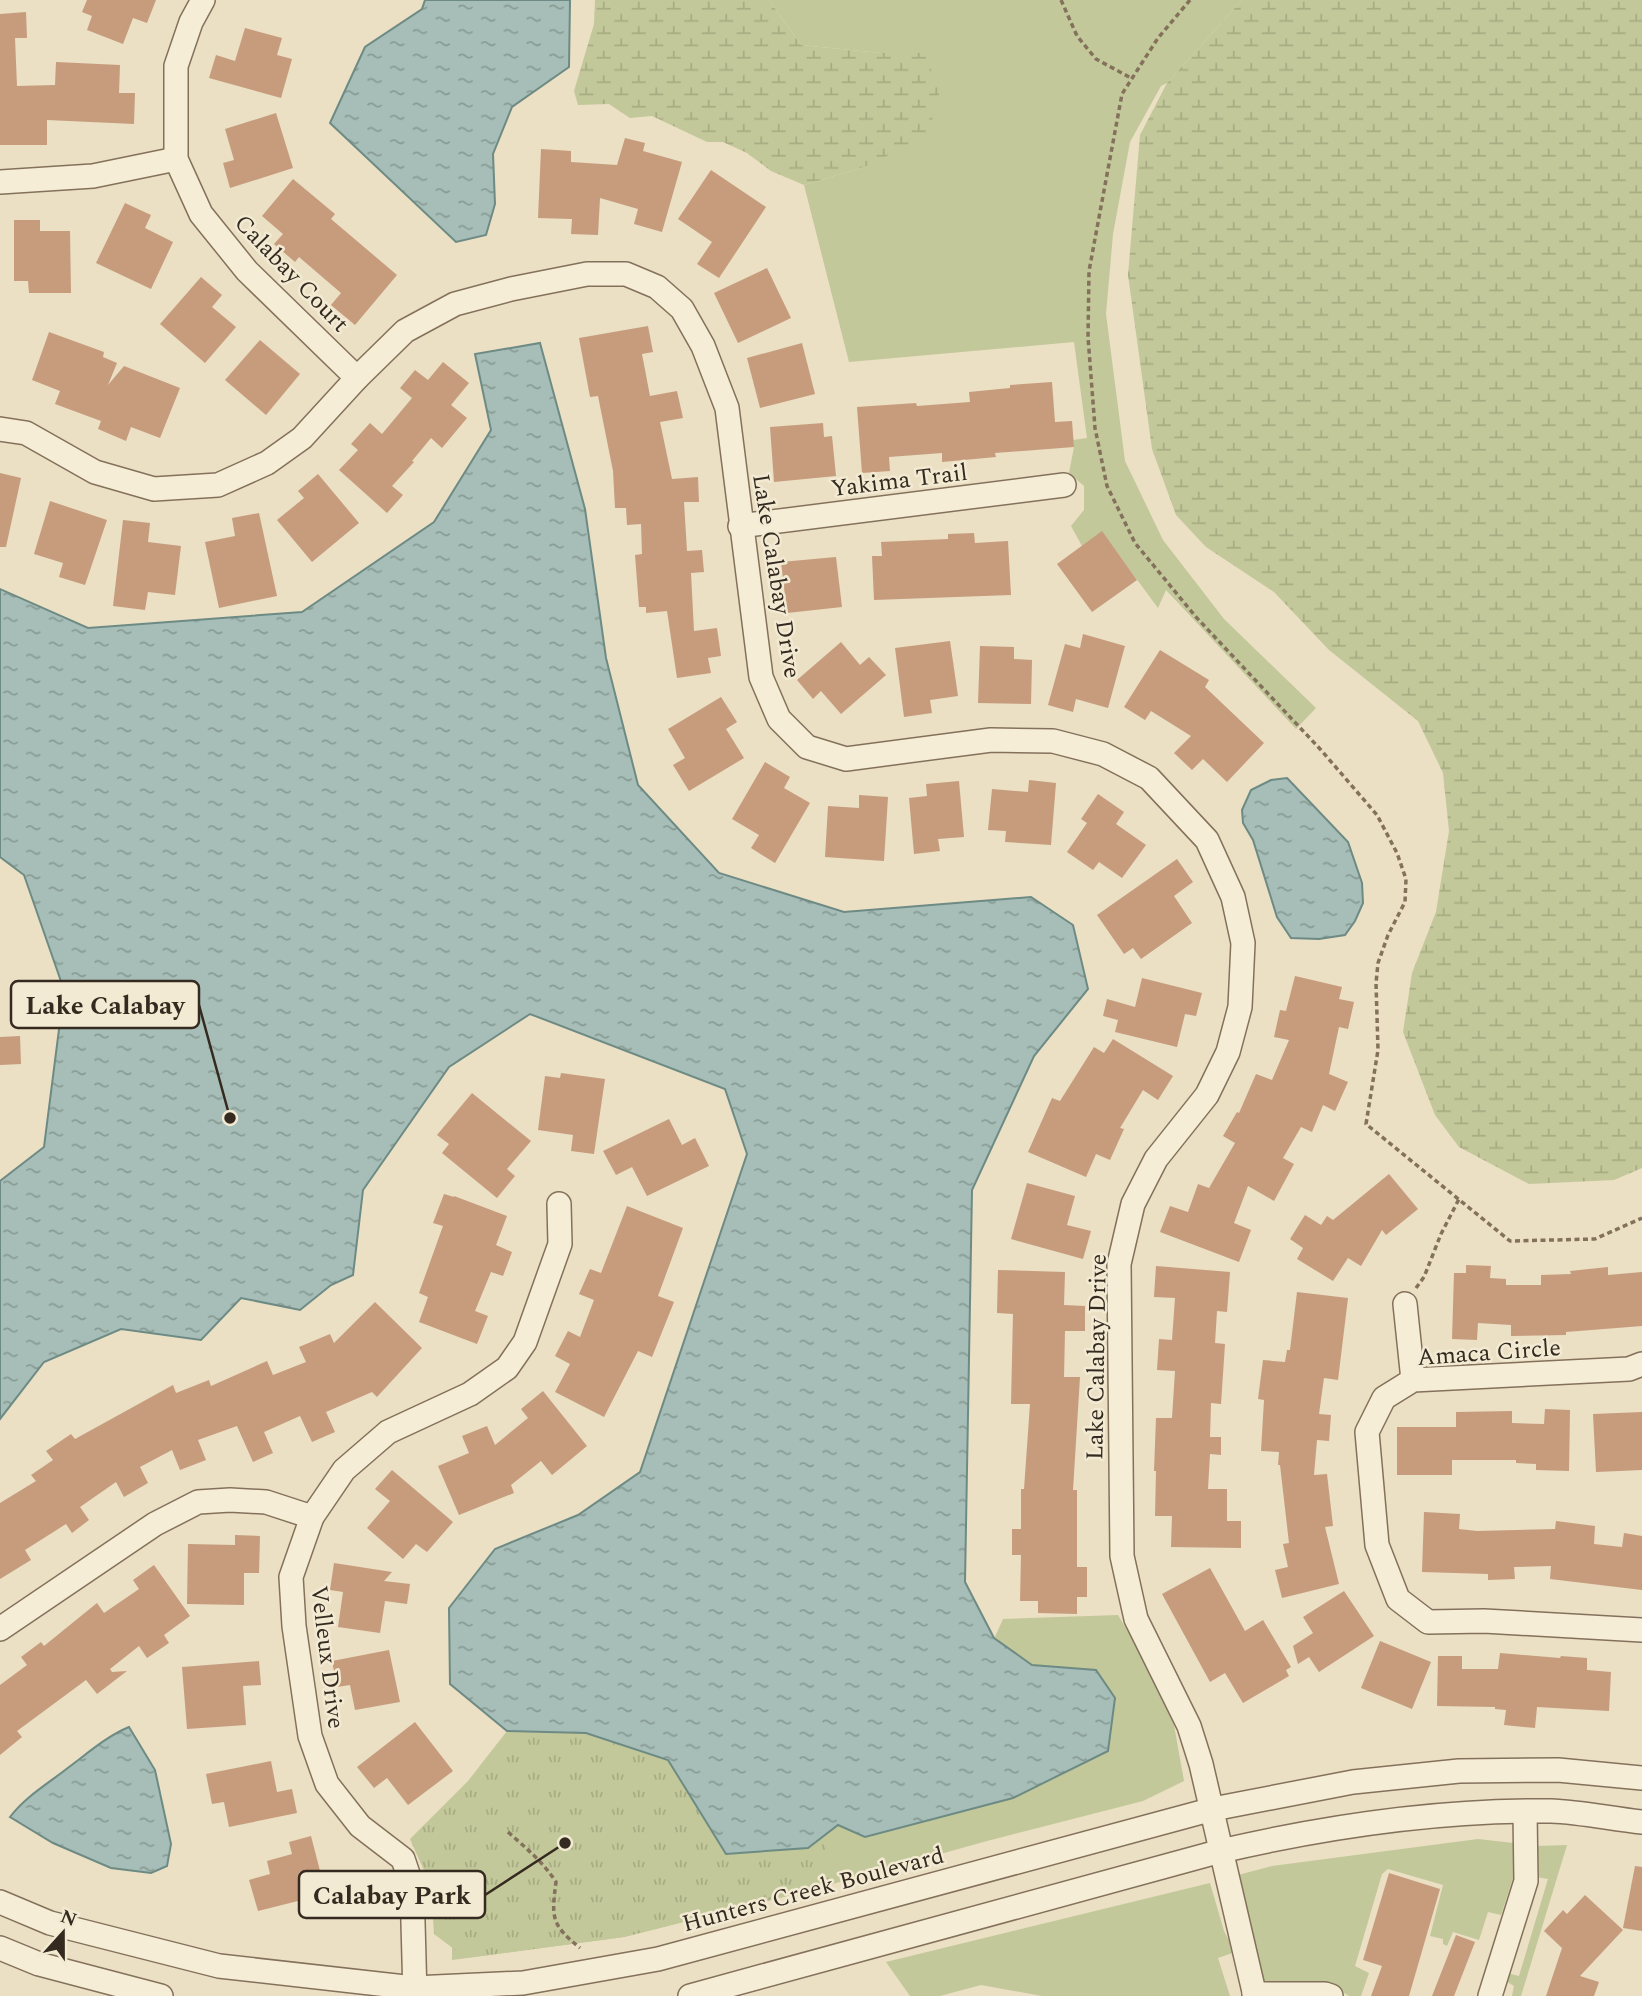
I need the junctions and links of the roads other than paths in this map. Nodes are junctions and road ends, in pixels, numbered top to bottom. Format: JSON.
{"nodes":[{"id":1,"x":203,"y":0,"type":"edge"},
{"id":2,"x":176,"y":159,"type":"junction"},
{"id":3,"x":0,"y":182,"type":"edge"},
{"id":4,"x":357,"y":378,"type":"junction"},
{"id":5,"x":0,"y":429,"type":"edge"},
{"id":6,"x":1064,"y":485,"type":"dead end"},
{"id":7,"x":740,"y":526,"type":"junction"},
{"id":8,"x":559,"y":1204,"type":"dead end"},
{"id":9,"x":1405,"y":1304,"type":"road end"},
{"id":10,"x":1642,"y":1364,"type":"edge"},
{"id":11,"x":1413,"y":1380,"type":"junction"},
{"id":12,"x":312,"y":1517,"type":"junction"},
{"id":13,"x":0,"y":1629,"type":"edge"},
{"id":14,"x":1642,"y":1630,"type":"edge"},
{"id":15,"x":1642,"y":1778,"type":"edge"},
{"id":16,"x":1213,"y":1810,"type":"junction"},
{"id":17,"x":1525,"y":1812,"type":"junction"},
{"id":18,"x":1642,"y":1822,"type":"edge"},
{"id":19,"x":1220,"y":1850,"type":"junction"},
{"id":20,"x":0,"y":1902,"type":"edge"},
{"id":21,"x":0,"y":1948,"type":"edge"},
{"id":22,"x":415,"y":1992,"type":"edge"},
{"id":23,"x":1255,"y":1995,"type":"edge"},
{"id":24,"x":161,"y":1996,"type":"edge"},
{"id":25,"x":690,"y":1996,"type":"edge"},
{"id":26,"x":1331,"y":1996,"type":"edge"},
{"id":27,"x":1490,"y":1996,"type":"edge"}],
"edges":[{"from":1,"to":2,"type":"street","name":"Calabay Court"},
{"from":2,"to":3,"type":"street"},
{"from":2,"to":4,"type":"street","name":"Calabay Court"},
{"from":4,"to":5,"type":"street","name":"Lake Calabay Drive"},
{"from":4,"to":7,"type":"street","name":"Lake Calabay Drive"},
{"from":6,"to":7,"type":"street","name":"Yakima Trail"},
{"from":7,"to":16,"type":"street","name":"Lake Calabay Drive"},
{"from":8,"to":12,"type":"street","name":"Velleux Drive"},
{"from":9,"to":11,"type":"street"},
{"from":10,"to":11,"type":"street","name":"Amaca Circle"},
{"from":11,"to":14,"type":"street","name":"Amaca Circle"},
{"from":12,"to":13,"type":"street"},
{"from":12,"to":22,"type":"street","name":"Velleux Drive"},
{"from":15,"to":16,"type":"street","name":"Hunters Creek Boulevard"},
{"from":16,"to":19,"type":"street","name":"Lake Calabay Drive"},
{"from":16,"to":22,"type":"street","name":"Hunters Creek Boulevard"},
{"from":17,"to":18,"type":"street"},
{"from":17,"to":19,"type":"street"},
{"from":17,"to":27,"type":"street"},
{"from":19,"to":23,"type":"street","name":"Lake Calabay Drive"},
{"from":19,"to":25,"type":"street"},
{"from":20,"to":22,"type":"street","name":"Hunters Creek Boulevard"},
{"from":21,"to":24,"type":"street"},
{"from":23,"to":26,"type":"street"}]}
